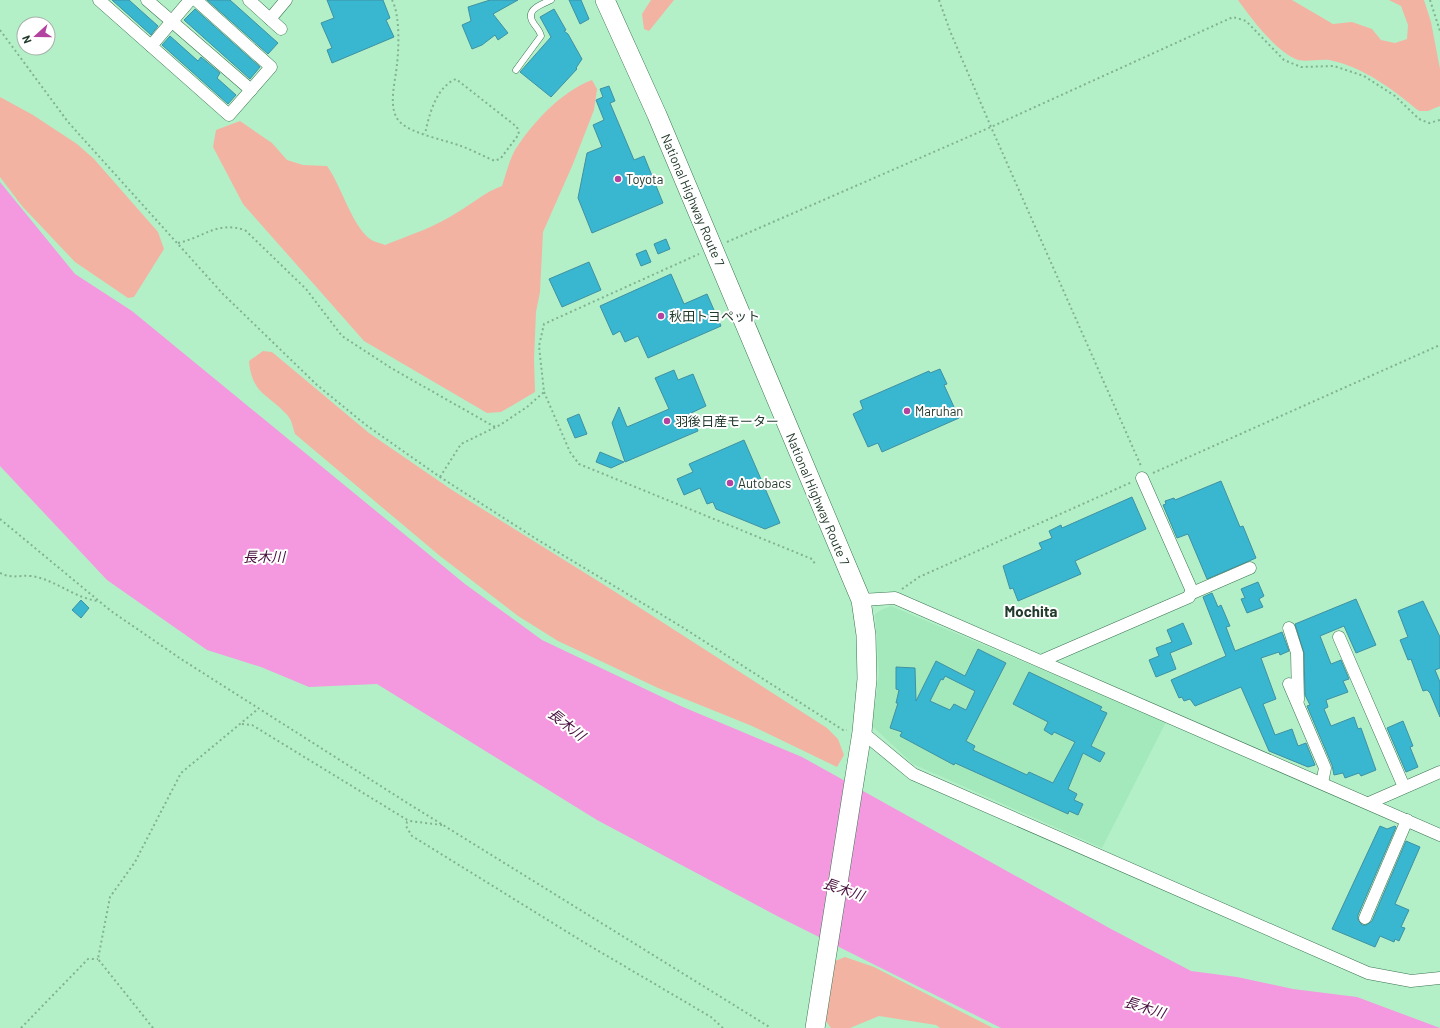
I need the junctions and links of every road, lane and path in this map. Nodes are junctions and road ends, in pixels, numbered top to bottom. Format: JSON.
{"nodes":[{"id":1,"x":98,"y":0,"type":"edge"},
{"id":2,"x":147,"y":0,"type":"edge"},
{"id":3,"x":190,"y":0,"type":"edge"},
{"id":4,"x":196,"y":0,"type":"edge"},
{"id":5,"x":249,"y":0,"type":"edge"},
{"id":6,"x":286,"y":0,"type":"edge"},
{"id":7,"x":392,"y":0,"type":"edge"},
{"id":8,"x":551,"y":0,"type":"edge"},
{"id":9,"x":605,"y":0,"type":"edge"},
{"id":10,"x":939,"y":0,"type":"edge"},
{"id":11,"x":1430,"y":0,"type":"edge"},
{"id":12,"x":270,"y":19,"type":"junction"},
{"id":13,"x":172,"y":21,"type":"junction"},
{"id":14,"x":281,"y":29,"type":"dead end"},
{"id":15,"x":0,"y":30,"type":"edge"},
{"id":16,"x":1440,"y":31,"type":"edge"},
{"id":17,"x":151,"y":46,"type":"junction"},
{"id":18,"x":516,"y":70,"type":"dead end"},
{"id":19,"x":250,"y":90,"type":"junction"},
{"id":20,"x":1440,"y":120,"type":"edge"},
{"id":21,"x":991,"y":127,"type":"junction"},
{"id":22,"x":426,"y":134,"type":"junction"},
{"id":23,"x":178,"y":242,"type":"junction"},
{"id":24,"x":713,"y":248,"type":"junction"},
{"id":25,"x":1440,"y":345,"type":"edge"},
{"id":26,"x":544,"y":392,"type":"junction"},
{"id":27,"x":495,"y":427,"type":"junction"},
{"id":28,"x":440,"y":477,"type":"junction"},
{"id":29,"x":1143,"y":477,"type":"junction"},
{"id":30,"x":0,"y":518,"type":"edge"},
{"id":31,"x":815,"y":564,"type":"dead end"},
{"id":32,"x":1250,"y":568,"type":"dead end"},
{"id":33,"x":0,"y":573,"type":"edge"},
{"id":34,"x":1190,"y":594,"type":"junction"},
{"id":35,"x":895,"y":598,"type":"junction"},
{"id":36,"x":861,"y":600,"type":"junction"},
{"id":37,"x":99,"y":601,"type":"junction"},
{"id":38,"x":1289,"y":628,"type":"dead end"},
{"id":39,"x":1339,"y":637,"type":"dead end"},
{"id":40,"x":1041,"y":661,"type":"junction"},
{"id":41,"x":1290,"y":684,"type":"dead end"},
{"id":42,"x":1298,"y":703,"type":"junction"},
{"id":43,"x":258,"y":709,"type":"junction"},
{"id":44,"x":242,"y":724,"type":"junction"},
{"id":45,"x":861,"y":739,"type":"junction"},
{"id":46,"x":1440,"y":772,"type":"edge"},
{"id":47,"x":1322,"y":783,"type":"junction"},
{"id":48,"x":1404,"y":787,"type":"junction"},
{"id":49,"x":1369,"y":803,"type":"junction"},
{"id":50,"x":1408,"y":820,"type":"junction"},
{"id":51,"x":409,"y":821,"type":"junction"},
{"id":52,"x":444,"y":825,"type":"junction"},
{"id":53,"x":1440,"y":835,"type":"edge"},
{"id":54,"x":1365,"y":918,"type":"dead end"},
{"id":55,"x":98,"y":959,"type":"junction"},
{"id":56,"x":1440,"y":978,"type":"edge"},
{"id":57,"x":21,"y":1028,"type":"edge"},
{"id":58,"x":153,"y":1028,"type":"edge"},
{"id":59,"x":723,"y":1028,"type":"edge"},
{"id":60,"x":771,"y":1028,"type":"edge"},
{"id":61,"x":815,"y":1028,"type":"edge"}],
"edges":[{"from":1,"to":17,"type":"street"},
{"from":2,"to":13,"type":"street"},
{"from":3,"to":13,"type":"street"},
{"from":4,"to":19,"type":"street"},
{"from":5,"to":12,"type":"street"},
{"from":6,"to":12,"type":"street"},
{"from":7,"to":22,"type":"path"},
{"from":8,"to":18,"type":"lane"},
{"from":9,"to":24,"type":"highway","name":"National Highway Route 7"},
{"from":10,"to":21,"type":"path"},
{"from":11,"to":16,"type":"path"},
{"from":12,"to":14,"type":"street"},
{"from":13,"to":17,"type":"street"},
{"from":13,"to":19,"type":"street"},
{"from":15,"to":23,"type":"path"},
{"from":17,"to":19,"type":"street"},
{"from":20,"to":21,"type":"path"},
{"from":21,"to":24,"type":"path"},
{"from":21,"to":29,"type":"path"},
{"from":22,"to":22,"type":"path"},
{"from":23,"to":27,"type":"path"},
{"from":23,"to":28,"type":"path"},
{"from":24,"to":26,"type":"path"},
{"from":24,"to":36,"type":"highway","name":"National Highway Route 7"},
{"from":25,"to":29,"type":"path"},
{"from":26,"to":27,"type":"path"},
{"from":26,"to":31,"type":"path"},
{"from":27,"to":28,"type":"path"},
{"from":28,"to":45,"type":"path"},
{"from":29,"to":34,"type":"street"},
{"from":29,"to":35,"type":"path"},
{"from":30,"to":37,"type":"path"},
{"from":32,"to":34,"type":"street"},
{"from":33,"to":37,"type":"path"},
{"from":34,"to":40,"type":"street"},
{"from":35,"to":36,"type":"street"},
{"from":35,"to":40,"type":"street"},
{"from":36,"to":45,"type":"highway","name":"National Highway Route 7"},
{"from":37,"to":43,"type":"path"},
{"from":38,"to":42,"type":"street"},
{"from":39,"to":48,"type":"street"},
{"from":40,"to":47,"type":"street"},
{"from":41,"to":42,"type":"street"},
{"from":42,"to":47,"type":"street"},
{"from":43,"to":44,"type":"path"},
{"from":43,"to":52,"type":"path"},
{"from":44,"to":51,"type":"path"},
{"from":44,"to":55,"type":"path"},
{"from":45,"to":56,"type":"street"},
{"from":45,"to":61,"type":"highway","name":"National Highway Route 7"},
{"from":46,"to":48,"type":"street"},
{"from":47,"to":49,"type":"street"},
{"from":48,"to":49,"type":"street"},
{"from":49,"to":50,"type":"street"},
{"from":50,"to":53,"type":"street"},
{"from":50,"to":54,"type":"street"},
{"from":51,"to":52,"type":"path"},
{"from":51,"to":59,"type":"path"},
{"from":52,"to":60,"type":"path"},
{"from":55,"to":57,"type":"path"},
{"from":55,"to":58,"type":"path"}]}
